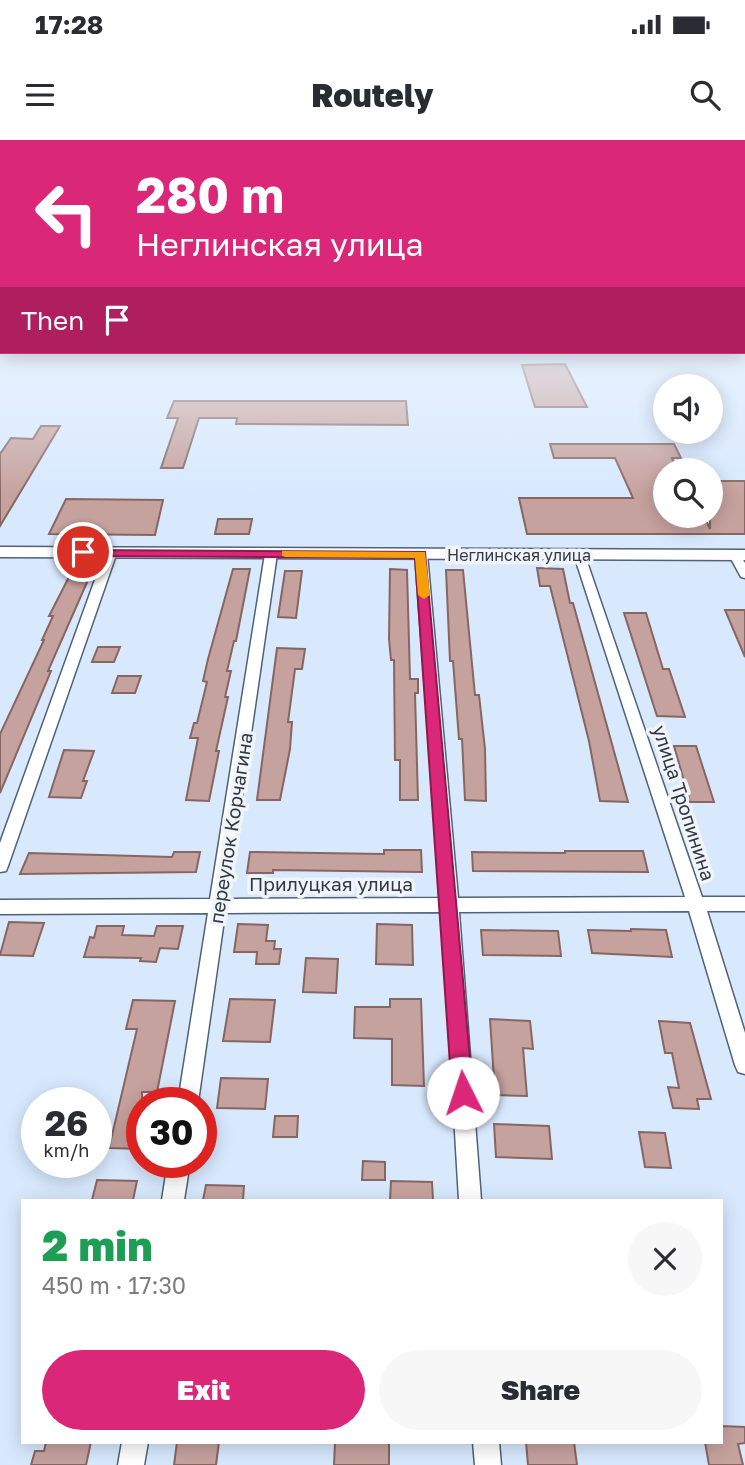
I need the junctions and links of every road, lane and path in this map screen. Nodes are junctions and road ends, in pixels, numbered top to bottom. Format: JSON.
{"nodes":[{"id":1,"x":0,"y":552,"type":"edge"},
{"id":2,"x":111,"y":552,"type":"junction"},
{"id":3,"x":271,"y":554,"type":"junction"},
{"id":4,"x":421,"y":554,"type":"junction"},
{"id":5,"x":580,"y":555,"type":"junction"},
{"id":6,"x":740,"y":555,"type":"edge"},
{"id":7,"x":745,"y":574,"type":"edge"},
{"id":8,"x":0,"y":866,"type":"edge"},
{"id":9,"x":219,"y":904,"type":"junction"},
{"id":10,"x":696,"y":904,"type":"junction"},
{"id":11,"x":745,"y":904,"type":"edge"},
{"id":12,"x":450,"y":905,"type":"junction"},
{"id":13,"x":0,"y":907,"type":"edge"},
{"id":14,"x":745,"y":1065,"type":"edge"},
{"id":15,"x":190,"y":1087,"type":"edge"},
{"id":16,"x":176,"y":1178,"type":"edge"},
{"id":17,"x":173,"y":1199,"type":"edge"},
{"id":18,"x":470,"y":1199,"type":"edge"},
{"id":19,"x":135,"y":1444,"type":"edge"},
{"id":20,"x":486,"y":1444,"type":"edge"},
{"id":21,"x":131,"y":1465,"type":"edge"},
{"id":22,"x":488,"y":1465,"type":"edge"}],
"edges":[{"from":1,"to":2,"type":"street","name":"Неглинская улица"},
{"from":2,"to":3,"type":"street","name":"Неглинская улица"},
{"from":2,"to":8,"type":"street"},
{"from":3,"to":4,"type":"street","name":"Неглинская улица"},
{"from":3,"to":9,"type":"street","name":"переулок Корчагина"},
{"from":4,"to":5,"type":"street","name":"Неглинская улица"},
{"from":4,"to":12,"type":"street"},
{"from":5,"to":6,"type":"street","name":"Неглинская улица"},
{"from":5,"to":10,"type":"street","name":"улица Тропинина"},
{"from":6,"to":7,"type":"street"},
{"from":9,"to":12,"type":"street","name":"Прилуцкая улица"},
{"from":9,"to":13,"type":"street","name":"Прилуцкая улица"},
{"from":9,"to":15,"type":"street","name":"переулок Корчагина"},
{"from":10,"to":11,"type":"street","name":"Прилуцкая улица"},
{"from":10,"to":12,"type":"street","name":"Прилуцкая улица"},
{"from":10,"to":14,"type":"street","name":"улица Тропинина"},
{"from":12,"to":18,"type":"street"},
{"from":16,"to":17,"type":"street"},
{"from":19,"to":21,"type":"street"},
{"from":20,"to":22,"type":"street"}]}
